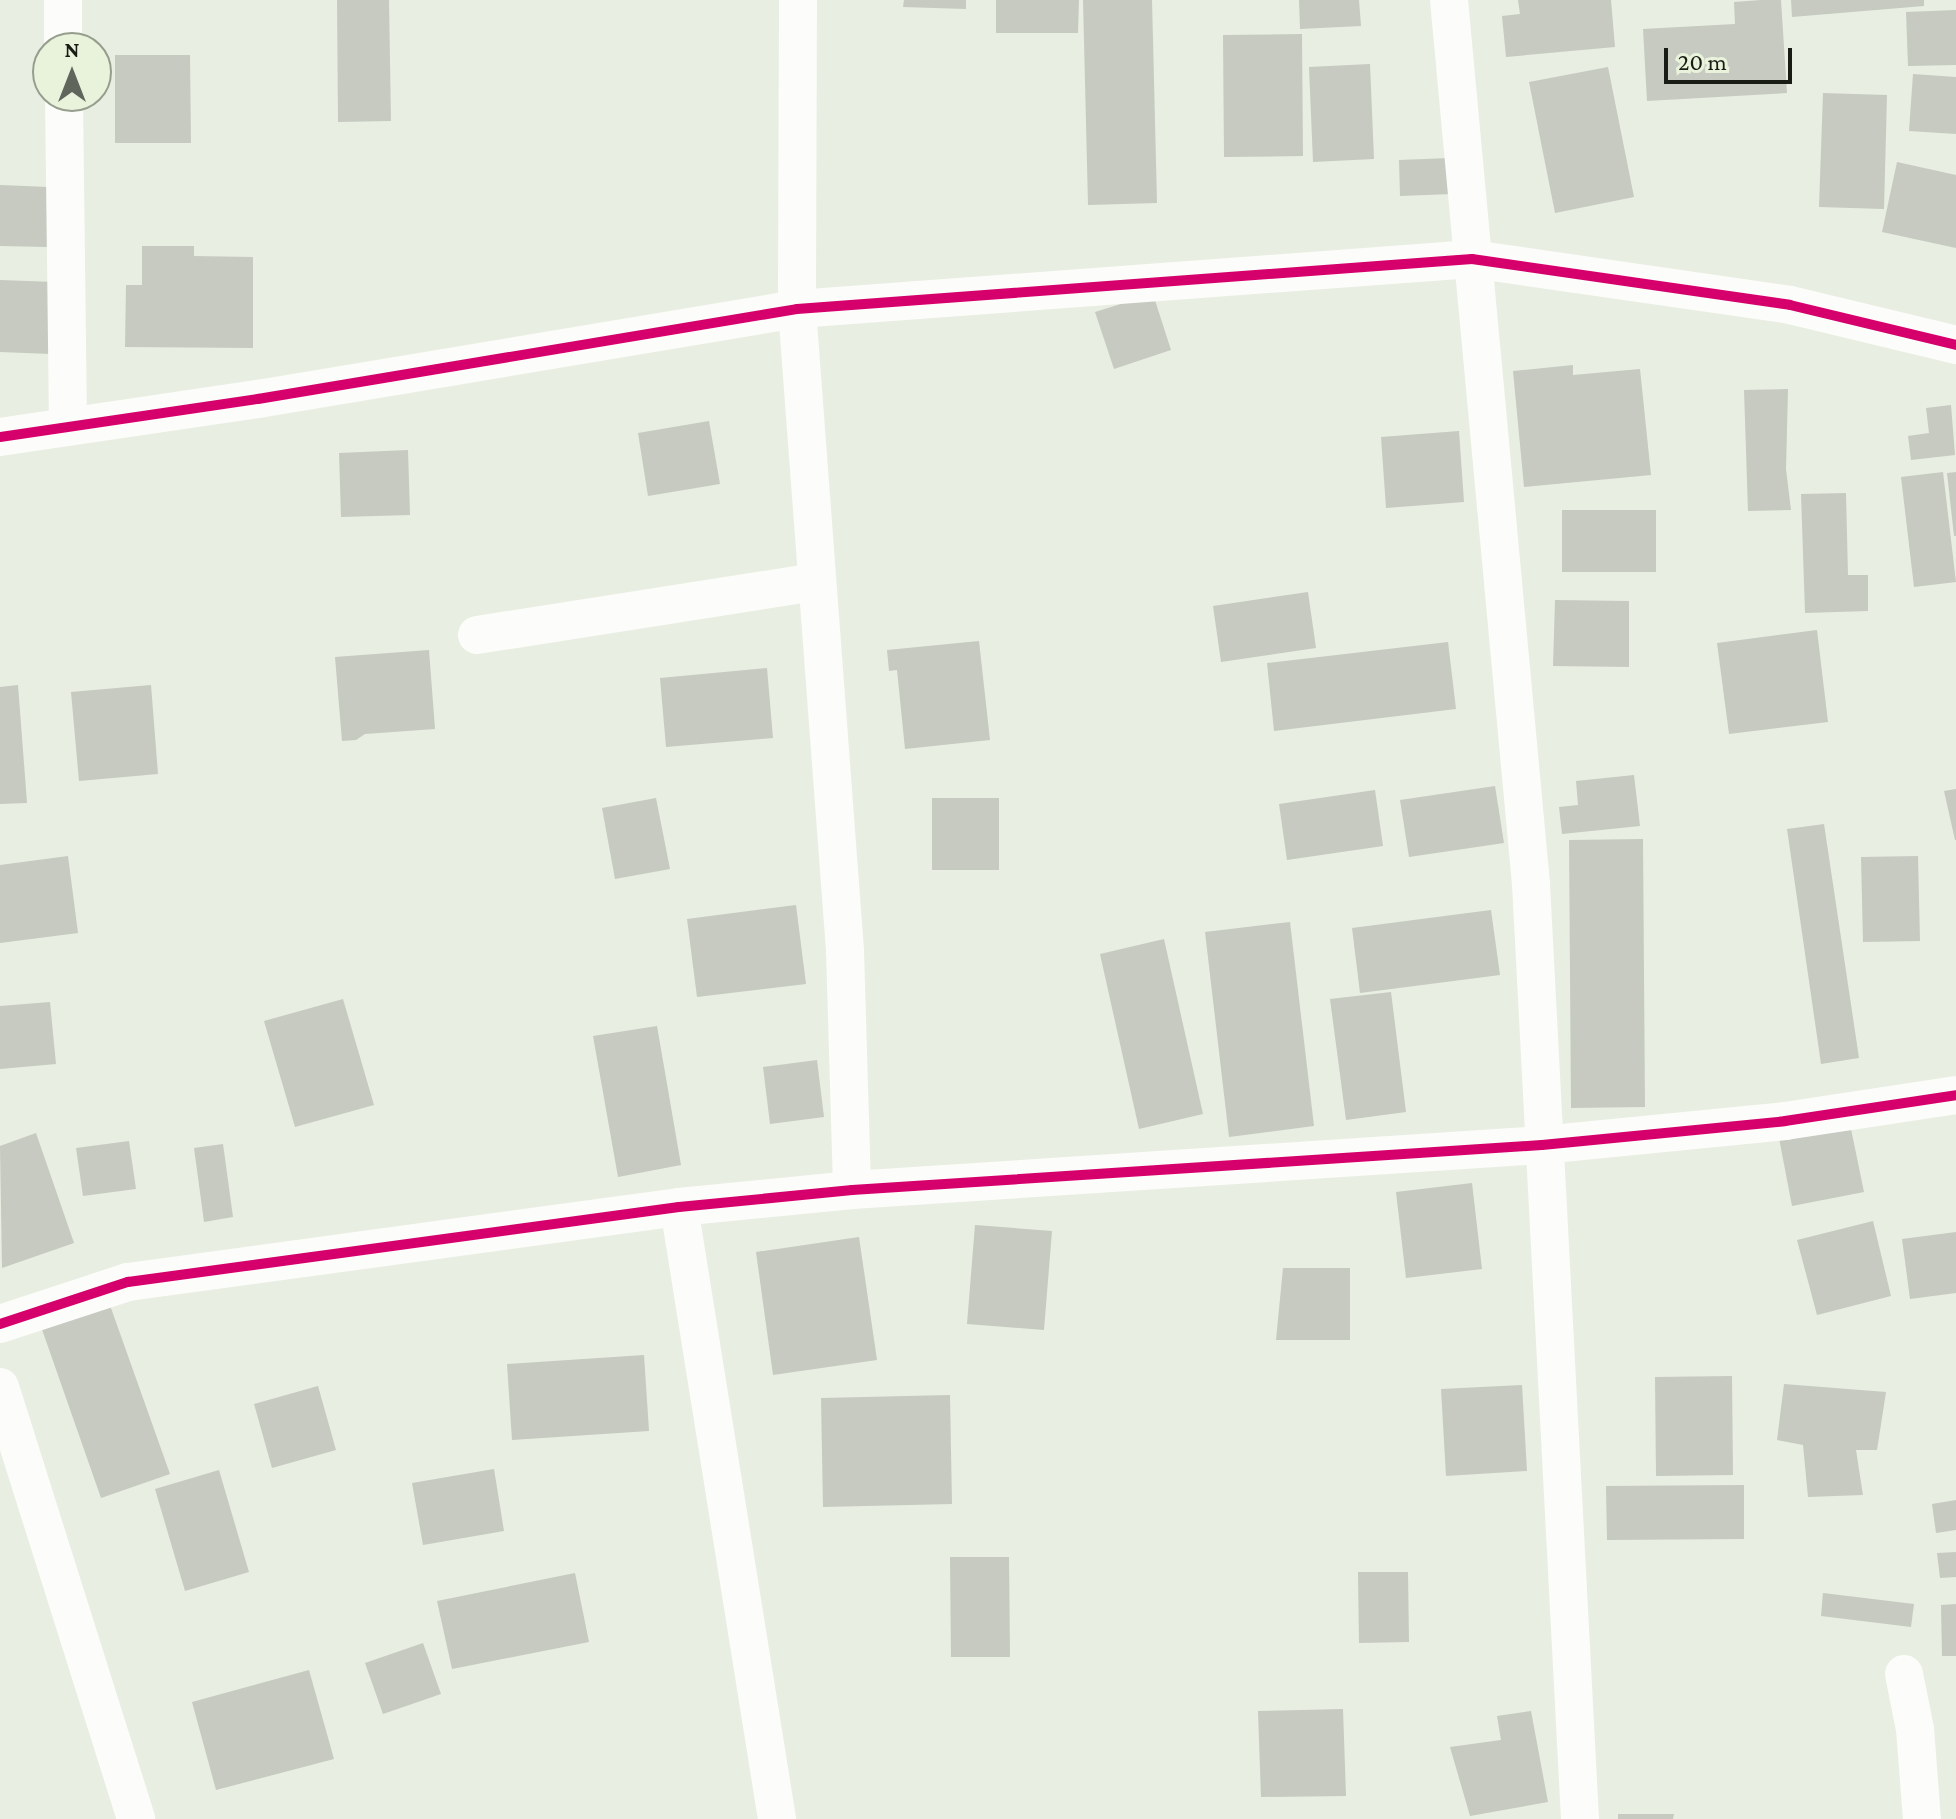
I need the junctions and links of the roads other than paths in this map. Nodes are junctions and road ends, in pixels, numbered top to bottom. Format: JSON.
{"nodes":[{"id":1,"x":63,"y":0,"type":"edge"},
{"id":2,"x":798,"y":0,"type":"edge"},
{"id":3,"x":1449,"y":0,"type":"edge"},
{"id":4,"x":63,"y":32,"type":"edge"},
{"id":5,"x":64,"y":112,"type":"edge"},
{"id":6,"x":1472,"y":259,"type":"junction"},
{"id":7,"x":797,"y":309,"type":"junction"},
{"id":8,"x":1956,"y":345,"type":"edge"},
{"id":9,"x":68,"y":426,"type":"junction"},
{"id":10,"x":0,"y":437,"type":"edge"},
{"id":11,"x":817,"y":582,"type":"junction"},
{"id":12,"x":477,"y":635,"type":"dead end"},
{"id":13,"x":1956,"y":1095,"type":"edge"},
{"id":14,"x":1542,"y":1145,"type":"junction"},
{"id":15,"x":852,"y":1190,"type":"junction"},
{"id":16,"x":679,"y":1207,"type":"junction"},
{"id":17,"x":0,"y":1324,"type":"edge"},
{"id":18,"x":0,"y":1387,"type":"edge"},
{"id":19,"x":1904,"y":1674,"type":"dead end"},
{"id":20,"x":136,"y":1819,"type":"edge"},
{"id":21,"x":777,"y":1819,"type":"edge"},
{"id":22,"x":1580,"y":1819,"type":"edge"},
{"id":23,"x":1922,"y":1819,"type":"edge"}],
"edges":[{"from":1,"to":4,"type":"street"},
{"from":2,"to":7,"type":"street"},
{"from":3,"to":6,"type":"street"},
{"from":5,"to":9,"type":"street"},
{"from":6,"to":7,"type":"street"},
{"from":6,"to":8,"type":"street"},
{"from":6,"to":14,"type":"street"},
{"from":7,"to":9,"type":"street"},
{"from":7,"to":11,"type":"street"},
{"from":9,"to":10,"type":"street"},
{"from":11,"to":12,"type":"street"},
{"from":11,"to":15,"type":"street"},
{"from":13,"to":14,"type":"street"},
{"from":14,"to":15,"type":"street"},
{"from":14,"to":22,"type":"street"},
{"from":15,"to":16,"type":"street"},
{"from":16,"to":17,"type":"street"},
{"from":16,"to":21,"type":"street"},
{"from":18,"to":20,"type":"street"},
{"from":19,"to":23,"type":"street"}]}
